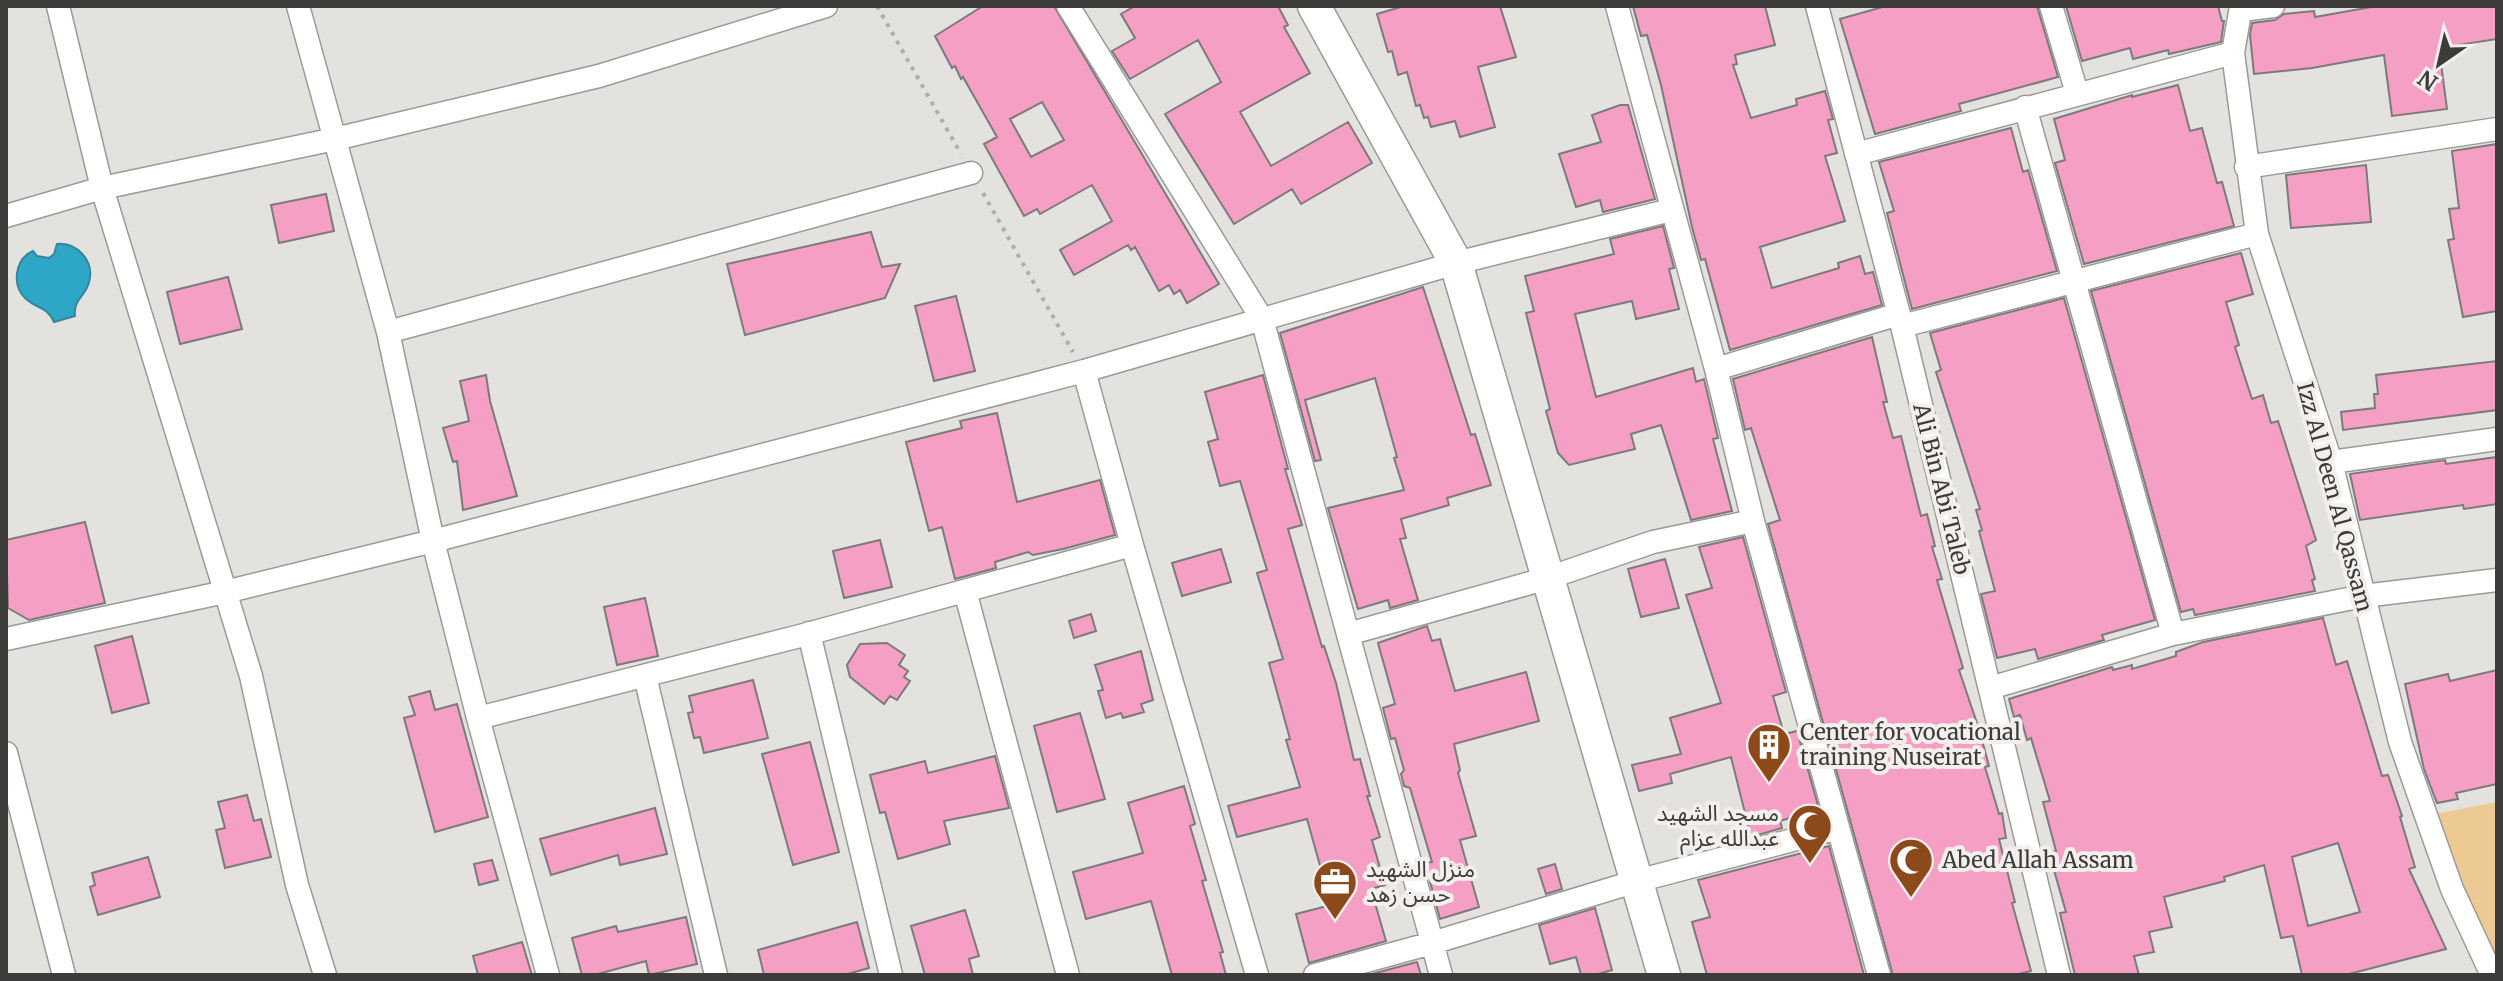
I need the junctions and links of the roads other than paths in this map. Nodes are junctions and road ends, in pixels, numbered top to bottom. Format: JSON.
{"nodes":[{"id":1,"x":58,"y":6,"type":"edge"},
{"id":2,"x":298,"y":6,"type":"edge"},
{"id":3,"x":826,"y":6,"type":"edge"},
{"id":4,"x":1068,"y":6,"type":"edge"},
{"id":5,"x":1314,"y":6,"type":"edge"},
{"id":6,"x":1617,"y":6,"type":"edge"},
{"id":7,"x":1817,"y":6,"type":"edge"},
{"id":8,"x":2051,"y":6,"type":"edge"},
{"id":9,"x":2273,"y":6,"type":"edge"},
{"id":10,"x":2241,"y":8,"type":"edge"},
{"id":11,"x":2233,"y":53,"type":"junction"},
{"id":12,"x":2077,"y":93,"type":"junction"},
{"id":13,"x":2025,"y":107,"type":"junction"},
{"id":14,"x":2497,"y":129,"type":"edge"},
{"id":15,"x":335,"y":139,"type":"junction"},
{"id":16,"x":1856,"y":154,"type":"junction"},
{"id":17,"x":2246,"y":167,"type":"junction"},
{"id":18,"x":971,"y":173,"type":"road end"},
{"id":19,"x":102,"y":188,"type":"junction"},
{"id":20,"x":1671,"y":210,"type":"junction"},
{"id":21,"x":6,"y":216,"type":"edge"},
{"id":22,"x":2257,"y":234,"type":"junction"},
{"id":23,"x":1456,"y":263,"type":"junction"},
{"id":24,"x":2073,"y":280,"type":"junction"},
{"id":25,"x":1262,"y":319,"type":"junction"},
{"id":26,"x":1901,"y":320,"type":"junction"},
{"id":27,"x":388,"y":332,"type":"junction"},
{"id":28,"x":1716,"y":369,"type":"junction"},
{"id":29,"x":1084,"y":371,"type":"junction"},
{"id":30,"x":2497,"y":439,"type":"edge"},
{"id":31,"x":2331,"y":462,"type":"junction"},
{"id":32,"x":1753,"y":521,"type":"junction"},
{"id":33,"x":433,"y":541,"type":"junction"},
{"id":34,"x":1132,"y":545,"type":"junction"},
{"id":35,"x":1548,"y":578,"type":"junction"},
{"id":36,"x":2497,"y":580,"type":"edge"},
{"id":37,"x":965,"y":591,"type":"junction"},
{"id":38,"x":225,"y":592,"type":"junction"},
{"id":39,"x":2363,"y":596,"type":"junction"},
{"id":40,"x":809,"y":633,"type":"junction"},
{"id":41,"x":1348,"y":634,"type":"junction"},
{"id":42,"x":2173,"y":634,"type":"junction"},
{"id":43,"x":6,"y":639,"type":"edge"},
{"id":44,"x":645,"y":676,"type":"junction"},
{"id":45,"x":1990,"y":688,"type":"junction"},
{"id":46,"x":478,"y":718,"type":"junction"},
{"id":47,"x":6,"y":753,"type":"edge"},
{"id":48,"x":1838,"y":828,"type":"junction"},
{"id":49,"x":1637,"y":881,"type":"junction"},
{"id":50,"x":1432,"y":943,"type":"junction"},
{"id":51,"x":64,"y":975,"type":"edge"},
{"id":52,"x":325,"y":975,"type":"edge"},
{"id":53,"x":548,"y":975,"type":"edge"},
{"id":54,"x":716,"y":975,"type":"edge"},
{"id":55,"x":891,"y":975,"type":"edge"},
{"id":56,"x":1068,"y":975,"type":"edge"},
{"id":57,"x":1257,"y":975,"type":"edge"},
{"id":58,"x":1315,"y":975,"type":"edge"},
{"id":59,"x":1441,"y":975,"type":"edge"},
{"id":60,"x":1664,"y":975,"type":"edge"},
{"id":61,"x":1879,"y":975,"type":"edge"},
{"id":62,"x":2059,"y":975,"type":"edge"},
{"id":63,"x":2492,"y":975,"type":"edge"}],
"edges":[{"from":1,"to":19,"type":"street"},
{"from":2,"to":15,"type":"street"},
{"from":3,"to":15,"type":"street"},
{"from":4,"to":25,"type":"street"},
{"from":5,"to":23,"type":"street"},
{"from":6,"to":20,"type":"street"},
{"from":7,"to":16,"type":"street","name":"Ali Bin Abi Taleb"},
{"from":8,"to":12,"type":"street"},
{"from":9,"to":10,"type":"street"},
{"from":10,"to":11,"type":"street","name":"Izz Al Deen Al Qassam"},
{"from":11,"to":12,"type":"street"},
{"from":11,"to":17,"type":"street","name":"Izz Al Deen Al Qassam"},
{"from":12,"to":13,"type":"street"},
{"from":13,"to":16,"type":"street"},
{"from":13,"to":24,"type":"street"},
{"from":14,"to":17,"type":"street"},
{"from":15,"to":19,"type":"street"},
{"from":15,"to":27,"type":"street"},
{"from":16,"to":26,"type":"street","name":"Ali Bin Abi Taleb"},
{"from":17,"to":22,"type":"street","name":"Izz Al Deen Al Qassam"},
{"from":18,"to":27,"type":"street"},
{"from":19,"to":21,"type":"street"},
{"from":19,"to":38,"type":"street"},
{"from":20,"to":23,"type":"street"},
{"from":20,"to":28,"type":"street"},
{"from":22,"to":24,"type":"street"},
{"from":22,"to":31,"type":"street","name":"Izz Al Deen Al Qassam"},
{"from":23,"to":25,"type":"street"},
{"from":23,"to":35,"type":"street"},
{"from":24,"to":26,"type":"street"},
{"from":24,"to":42,"type":"street"},
{"from":25,"to":29,"type":"street"},
{"from":25,"to":41,"type":"street"},
{"from":26,"to":28,"type":"street"},
{"from":26,"to":45,"type":"street","name":"Ali Bin Abi Taleb"},
{"from":27,"to":33,"type":"street"},
{"from":28,"to":32,"type":"street"},
{"from":29,"to":33,"type":"street"},
{"from":29,"to":34,"type":"street"},
{"from":30,"to":31,"type":"street"},
{"from":31,"to":39,"type":"street","name":"Izz Al Deen Al Qassam"},
{"from":32,"to":35,"type":"street"},
{"from":32,"to":48,"type":"street"},
{"from":33,"to":38,"type":"street"},
{"from":33,"to":46,"type":"street"},
{"from":34,"to":37,"type":"street"},
{"from":34,"to":57,"type":"street"},
{"from":35,"to":41,"type":"street"},
{"from":35,"to":49,"type":"street"},
{"from":36,"to":39,"type":"street"},
{"from":37,"to":40,"type":"street"},
{"from":37,"to":56,"type":"street"},
{"from":38,"to":43,"type":"street"},
{"from":38,"to":52,"type":"street"},
{"from":39,"to":42,"type":"street"},
{"from":39,"to":63,"type":"street","name":"Izz Al Deen Al Qassam"},
{"from":40,"to":44,"type":"street"},
{"from":40,"to":55,"type":"street"},
{"from":41,"to":50,"type":"street"},
{"from":42,"to":45,"type":"street"},
{"from":44,"to":46,"type":"street"},
{"from":44,"to":54,"type":"street"},
{"from":45,"to":62,"type":"street","name":"Ali Bin Abi Taleb"},
{"from":46,"to":53,"type":"street"},
{"from":47,"to":51,"type":"street"},
{"from":48,"to":49,"type":"street"},
{"from":48,"to":61,"type":"street"},
{"from":49,"to":50,"type":"street"},
{"from":49,"to":60,"type":"street"},
{"from":50,"to":58,"type":"street"},
{"from":50,"to":59,"type":"street"}]}
